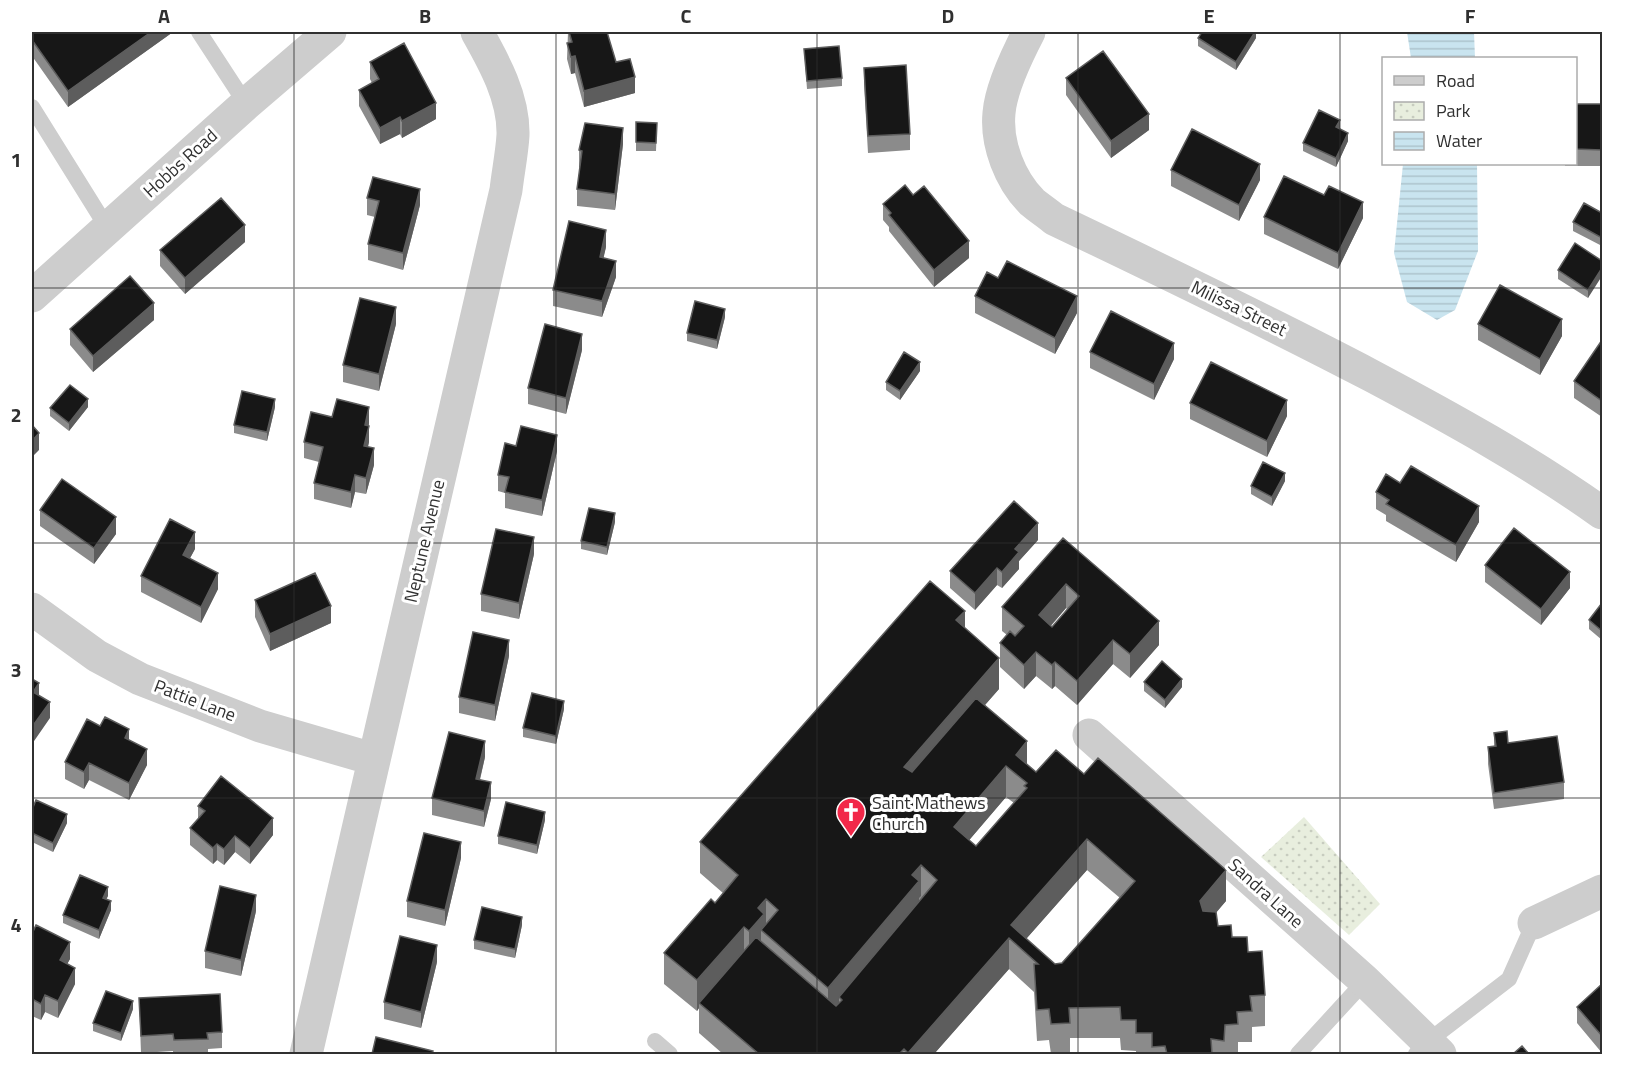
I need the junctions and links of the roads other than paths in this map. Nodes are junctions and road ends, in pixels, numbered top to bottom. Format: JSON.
{"nodes":[{"id":1,"x":199,"y":32,"type":"edge"},
{"id":2,"x":330,"y":32,"type":"edge"},
{"id":3,"x":477,"y":32,"type":"edge"},
{"id":4,"x":1029,"y":32,"type":"edge"},
{"id":5,"x":246,"y":104,"type":"junction"},
{"id":6,"x":32,"y":107,"type":"edge"},
{"id":7,"x":108,"y":229,"type":"junction"},
{"id":8,"x":32,"y":296,"type":"edge"},
{"id":9,"x":1602,"y":513,"type":"edge"},
{"id":10,"x":32,"y":609,"type":"edge"},
{"id":11,"x":1089,"y":735,"type":"dead end"},
{"id":12,"x":373,"y":759,"type":"junction"},
{"id":13,"x":1602,"y":891,"type":"edge"},
{"id":14,"x":1534,"y":923,"type":"joint"},
{"id":15,"x":1365,"y":981,"type":"junction"},
{"id":16,"x":655,"y":1041,"type":"dead end"},
{"id":17,"x":1427,"y":1050,"type":"edge"},
{"id":18,"x":306,"y":1054,"type":"edge"},
{"id":19,"x":670,"y":1054,"type":"edge"},
{"id":20,"x":1298,"y":1054,"type":"edge"}],
"edges":[{"from":1,"to":5,"type":"lane"},
{"from":2,"to":5,"type":"street","name":"Hobbs Road"},
{"from":3,"to":12,"type":"street","name":"Neptune Avenue"},
{"from":4,"to":9,"type":"street","name":"Milissa Street"},
{"from":5,"to":7,"type":"street","name":"Hobbs Road"},
{"from":6,"to":7,"type":"lane"},
{"from":7,"to":8,"type":"street","name":"Hobbs Road"},
{"from":10,"to":12,"type":"street","name":"Pattie Lane"},
{"from":11,"to":15,"type":"street","name":"Sandra Lane"},
{"from":12,"to":18,"type":"street","name":"Neptune Avenue"},
{"from":13,"to":14,"type":"street"},
{"from":14,"to":17,"type":"lane"},
{"from":15,"to":17,"type":"street","name":"Sandra Lane"},
{"from":15,"to":20,"type":"lane"},
{"from":16,"to":19,"type":"lane"}]}
